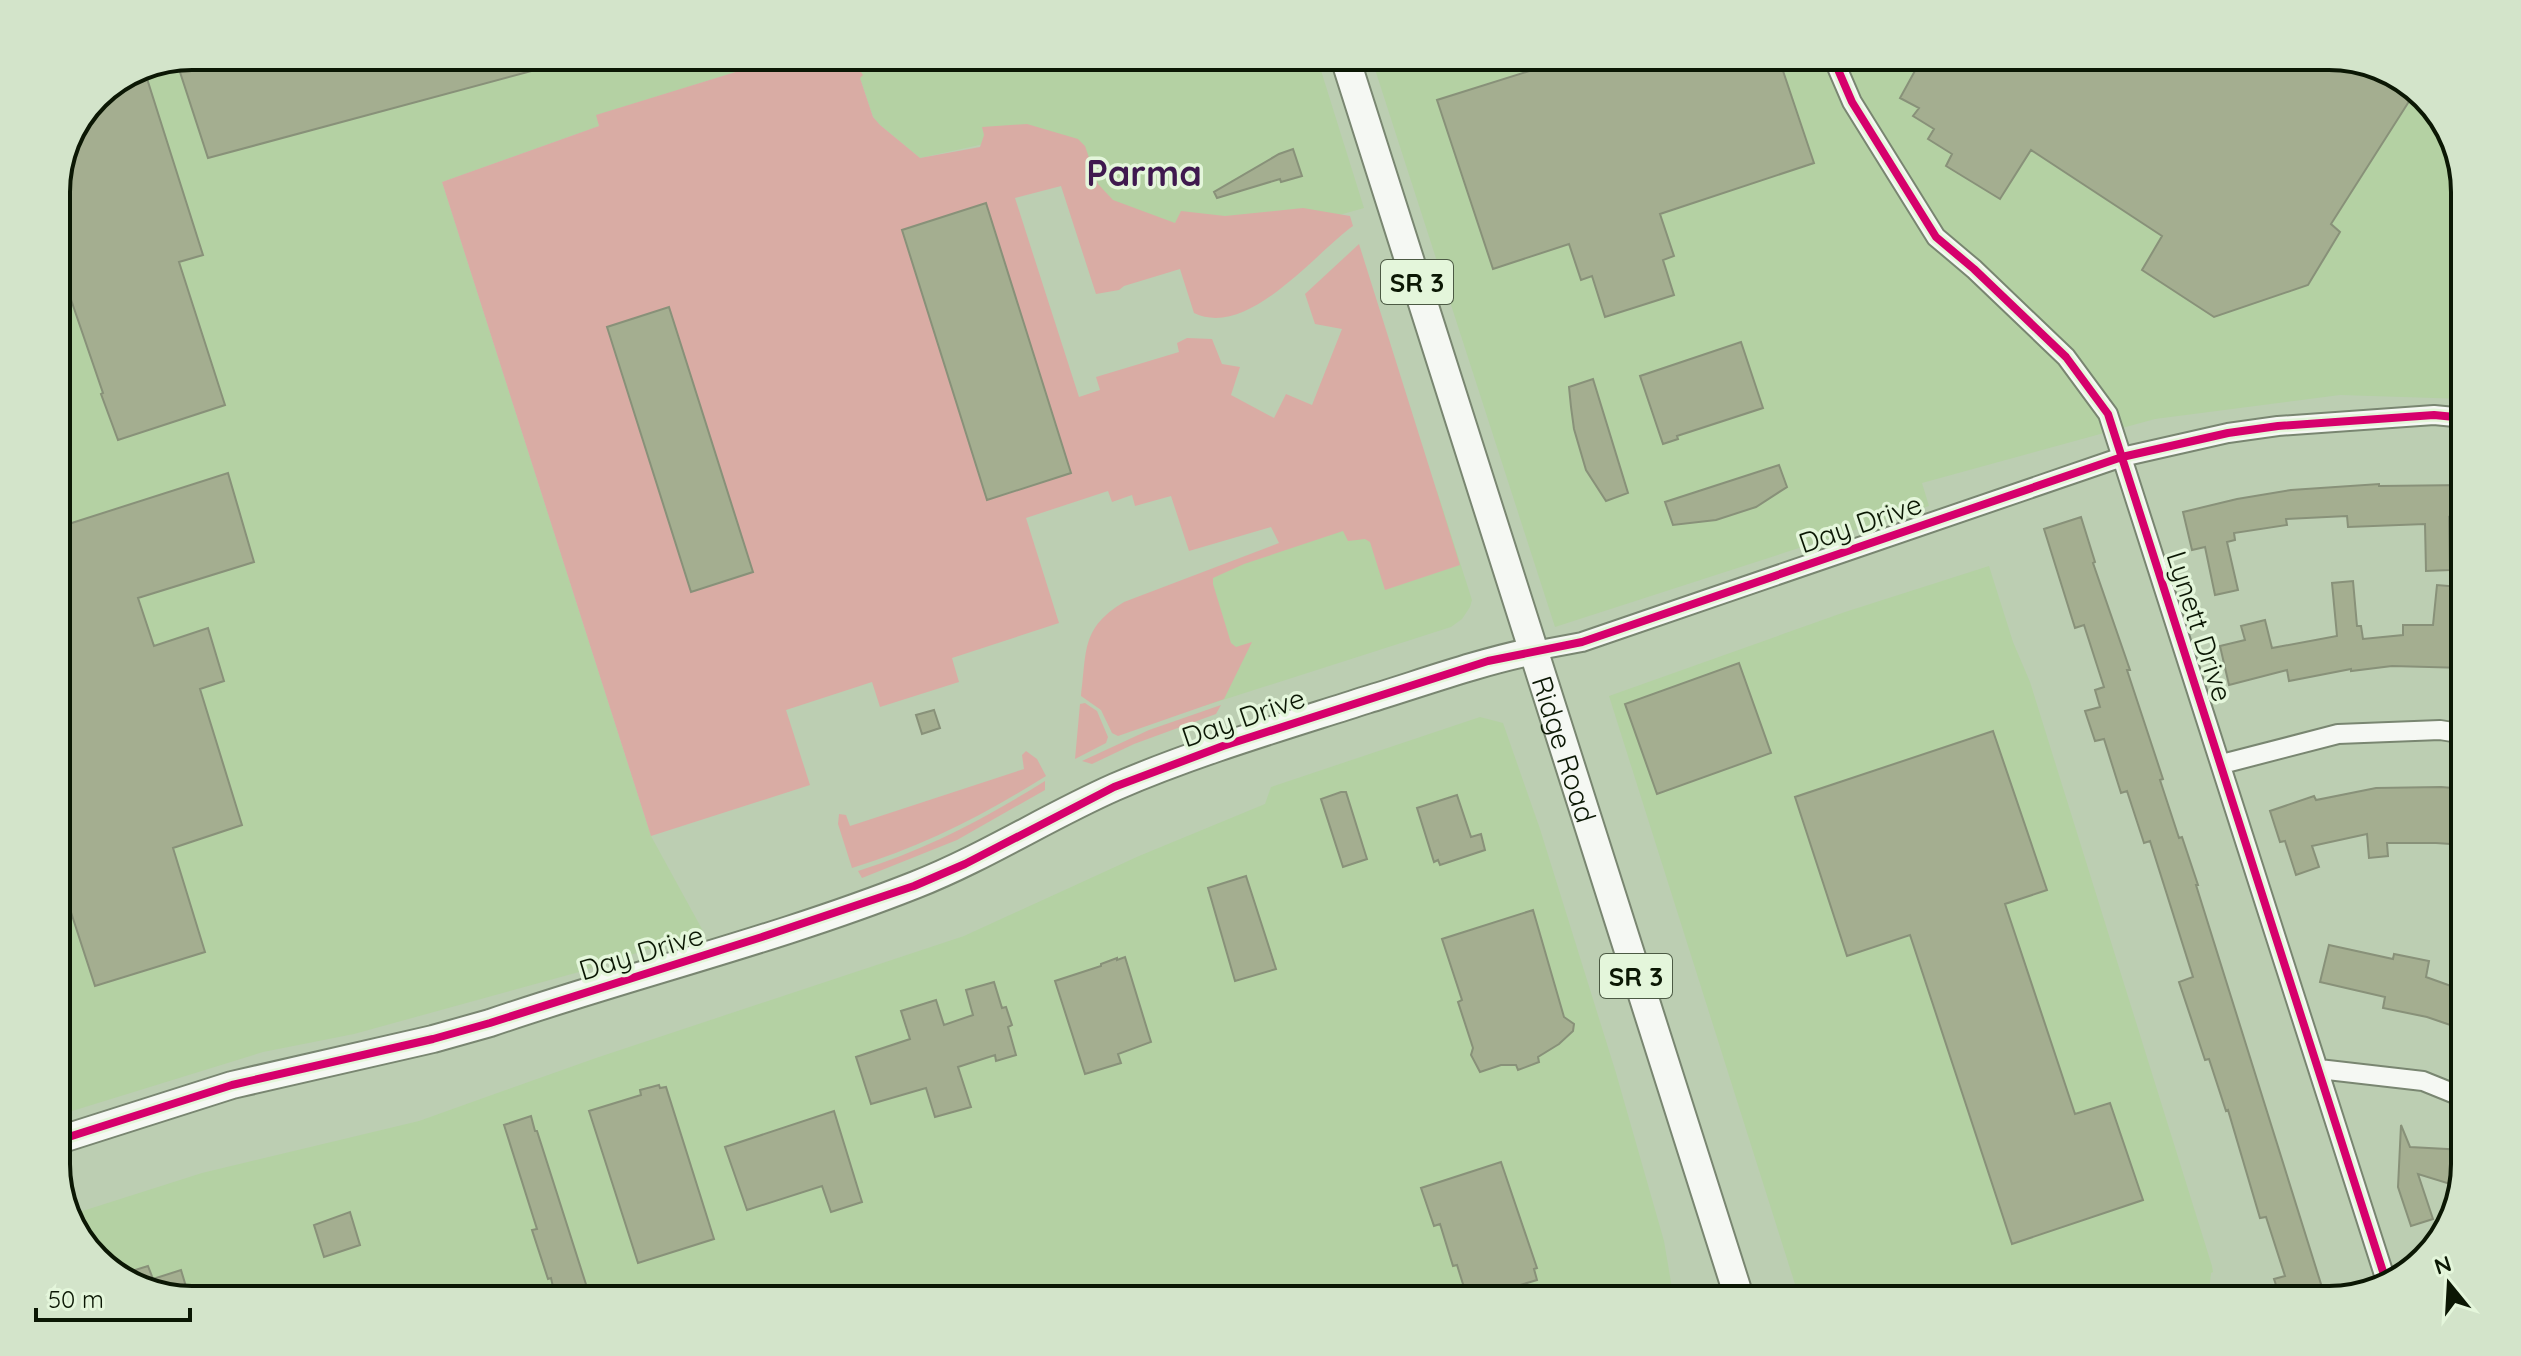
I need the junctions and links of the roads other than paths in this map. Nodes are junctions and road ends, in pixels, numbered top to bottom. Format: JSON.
{"nodes":[{"id":1,"x":1349,"y":70,"type":"edge"},
{"id":2,"x":1838,"y":70,"type":"edge"},
{"id":3,"x":2451,"y":417,"type":"edge"},
{"id":4,"x":2122,"y":457,"type":"junction"},
{"id":5,"x":1534,"y":651,"type":"junction"},
{"id":6,"x":2451,"y":732,"type":"edge"},
{"id":7,"x":2222,"y":764,"type":"junction"},
{"id":8,"x":2319,"y":1069,"type":"junction"},
{"id":9,"x":2451,"y":1092,"type":"edge"},
{"id":10,"x":70,"y":1137,"type":"edge"},
{"id":11,"x":2384,"y":1273,"type":"edge"},
{"id":12,"x":1735,"y":1286,"type":"edge"}],
"edges":[{"from":1,"to":5,"type":"main road","name":"Ridge Road","number":"SR 3"},
{"from":2,"to":4,"type":"street","name":"Lynett Drive"},
{"from":3,"to":4,"type":"street","name":"Day Drive"},
{"from":4,"to":5,"type":"street","name":"Day Drive"},
{"from":4,"to":7,"type":"street","name":"Lynett Drive"},
{"from":5,"to":10,"type":"street","name":"Day Drive"},
{"from":5,"to":12,"type":"main road","name":"Ridge Road","number":"SR 3"},
{"from":6,"to":7,"type":"street"},
{"from":7,"to":8,"type":"street","name":"Lynett Drive"},
{"from":8,"to":9,"type":"street"},
{"from":8,"to":11,"type":"street","name":"Lynett Drive"}]}
